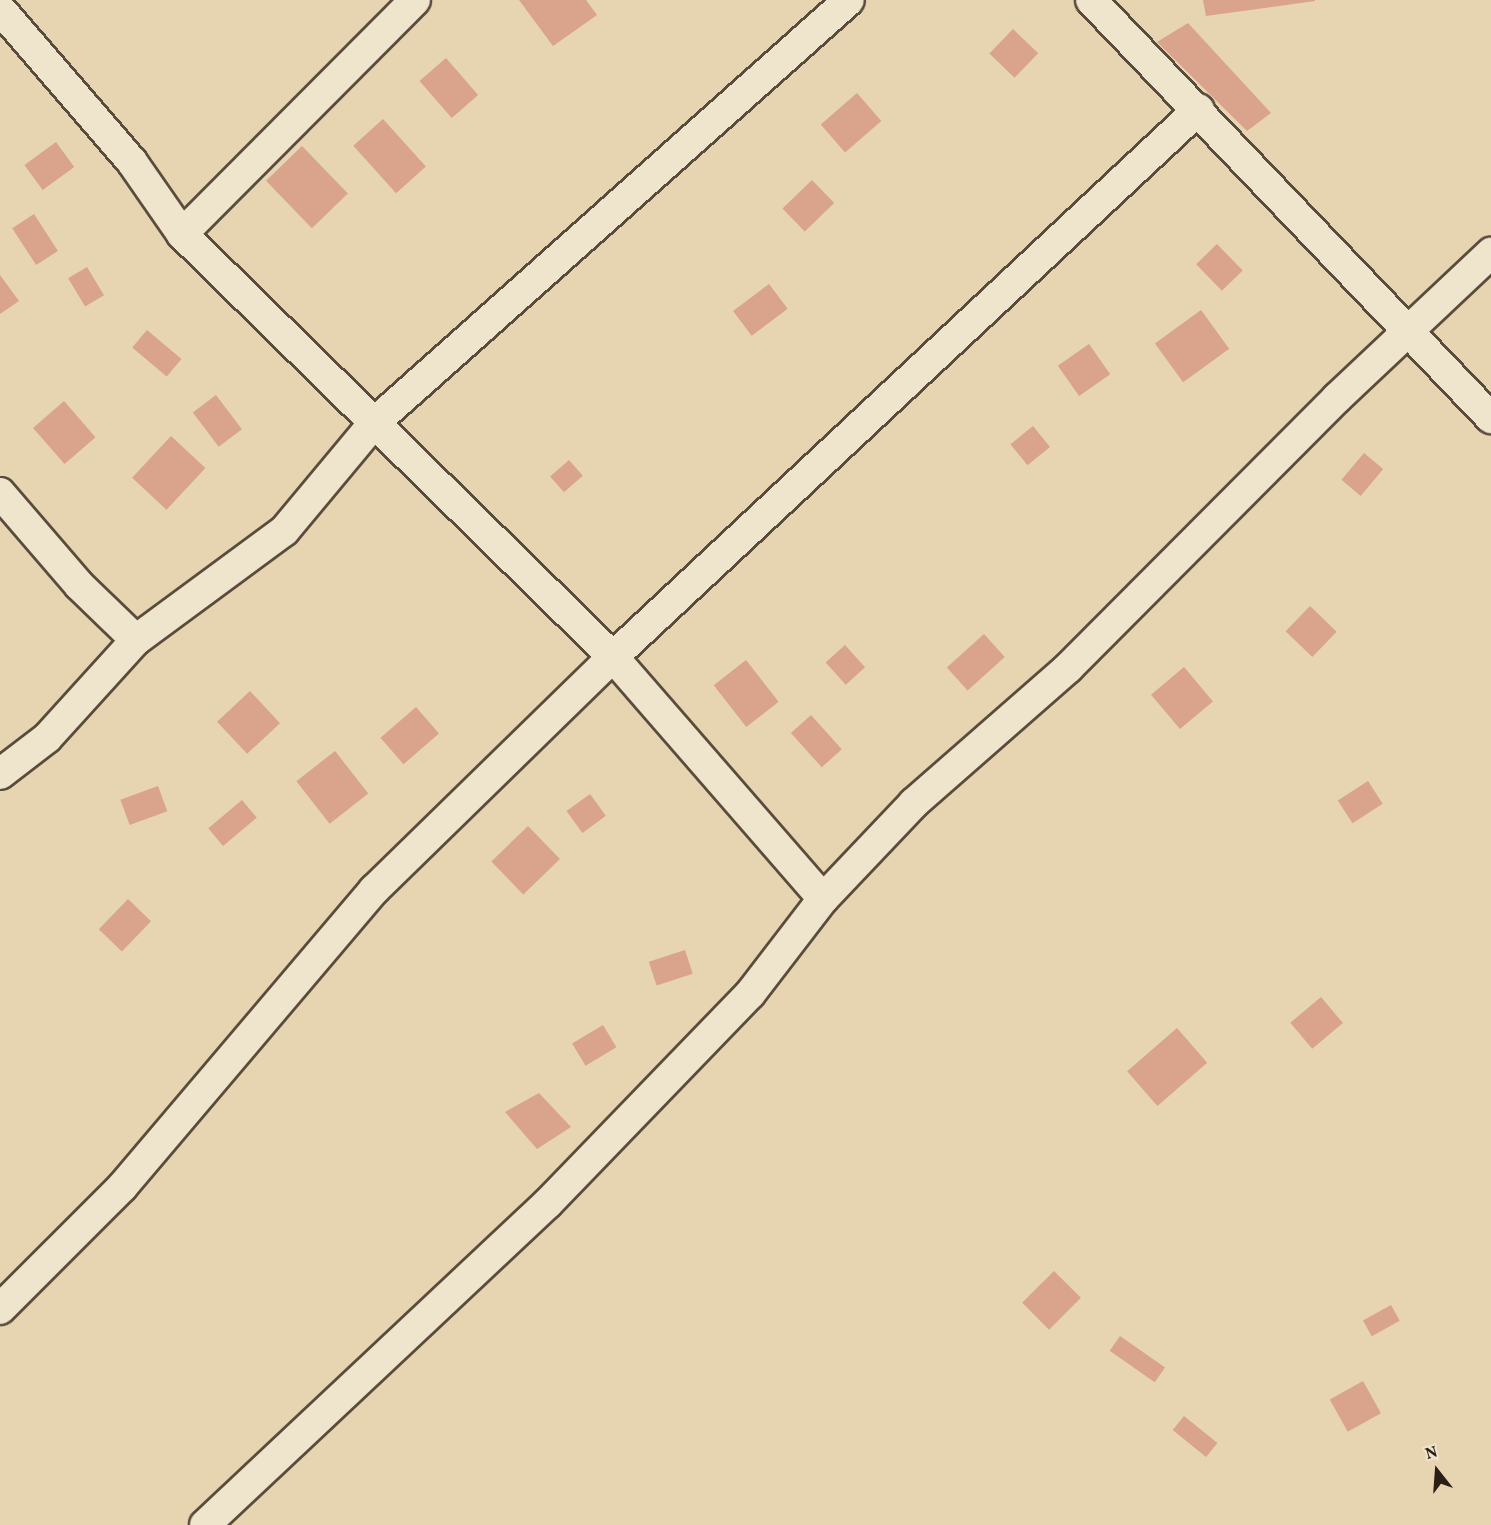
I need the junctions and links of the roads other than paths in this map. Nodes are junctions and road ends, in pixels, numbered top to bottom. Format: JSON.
{"nodes":[{"id":1,"x":415,"y":0,"type":"edge"},
{"id":2,"x":849,"y":0,"type":"edge"},
{"id":3,"x":1091,"y":0,"type":"edge"},
{"id":4,"x":0,"y":9,"type":"edge"},
{"id":5,"x":1199,"y":109,"type":"junction"},
{"id":6,"x":182,"y":234,"type":"junction"},
{"id":7,"x":1491,"y":253,"type":"edge"},
{"id":8,"x":1408,"y":331,"type":"junction"},
{"id":9,"x":1491,"y":418,"type":"edge"},
{"id":10,"x":373,"y":424,"type":"junction"},
{"id":11,"x":0,"y":493,"type":"edge"},
{"id":12,"x":136,"y":640,"type":"junction"},
{"id":13,"x":613,"y":657,"type":"junction"},
{"id":14,"x":0,"y":774,"type":"edge"},
{"id":15,"x":824,"y":899,"type":"junction"},
{"id":16,"x":0,"y":1309,"type":"edge"},
{"id":17,"x":205,"y":1525,"type":"edge"}],
"edges":[{"from":1,"to":6,"type":"street"},
{"from":2,"to":10,"type":"street"},
{"from":3,"to":5,"type":"street"},
{"from":4,"to":6,"type":"street"},
{"from":5,"to":8,"type":"street"},
{"from":5,"to":13,"type":"street"},
{"from":6,"to":10,"type":"street"},
{"from":7,"to":8,"type":"street"},
{"from":8,"to":9,"type":"street"},
{"from":8,"to":15,"type":"street"},
{"from":10,"to":12,"type":"street"},
{"from":10,"to":13,"type":"street"},
{"from":11,"to":12,"type":"street"},
{"from":12,"to":14,"type":"street"},
{"from":13,"to":15,"type":"street"},
{"from":13,"to":16,"type":"street"},
{"from":15,"to":17,"type":"street"}]}
